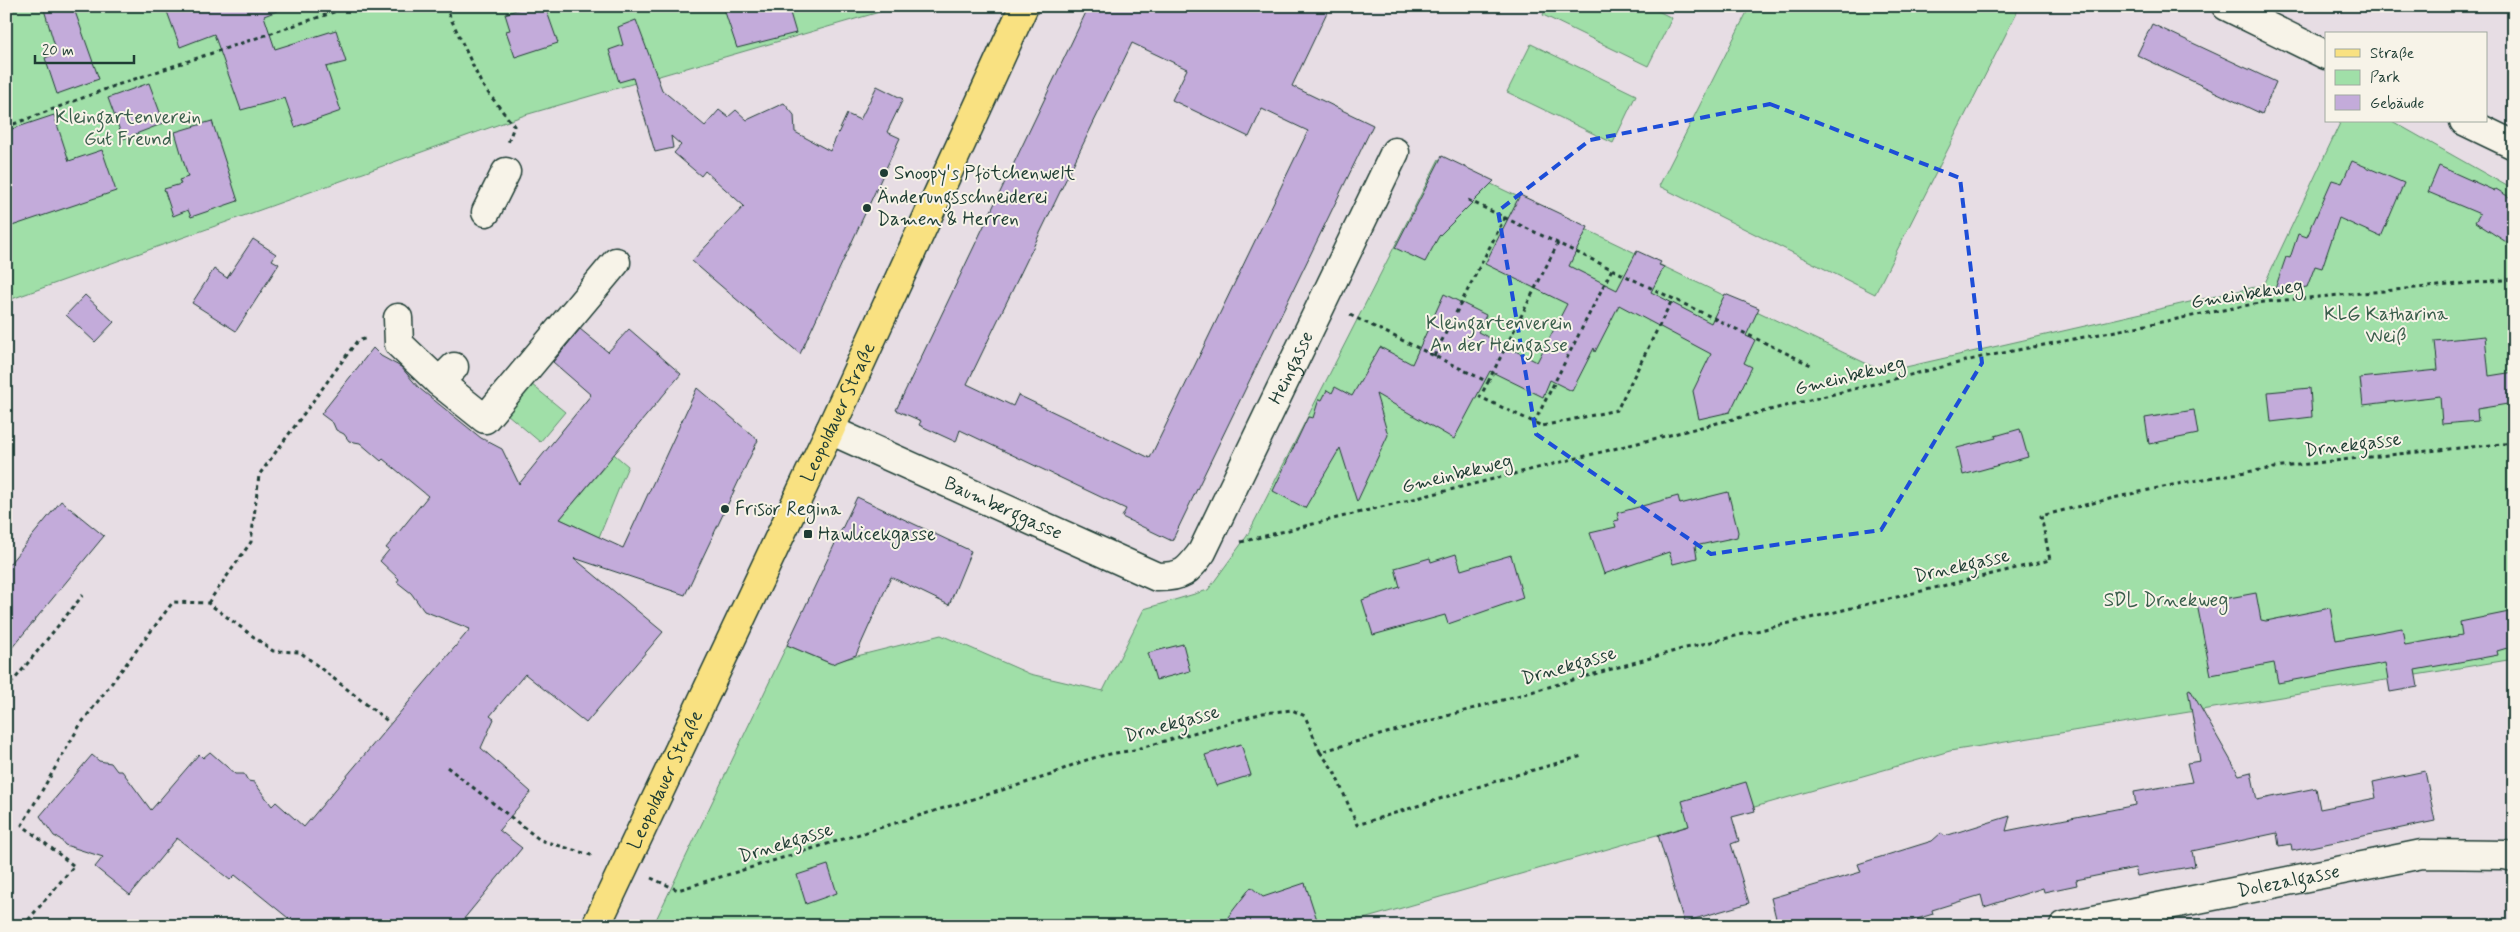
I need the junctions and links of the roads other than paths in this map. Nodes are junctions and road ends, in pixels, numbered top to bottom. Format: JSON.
{"nodes":[{"id":1,"x":1024,"y":6,"type":"edge"},
{"id":2,"x":2226,"y":6,"type":"edge"},
{"id":3,"x":2325,"y":55,"type":"edge"},
{"id":4,"x":2466,"y":122,"type":"edge"},
{"id":5,"x":2514,"y":145,"type":"edge"},
{"id":6,"x":1395,"y":152,"type":"dead end"},
{"id":7,"x":505,"y":161,"type":"road end"},
{"id":8,"x":486,"y":212,"type":"dead end"},
{"id":9,"x":616,"y":262,"type":"dead end"},
{"id":10,"x":398,"y":318,"type":"road end"},
{"id":11,"x":830,"y":430,"type":"junction"},
{"id":12,"x":1177,"y":577,"type":"joint"},
{"id":13,"x":2514,"y":857,"type":"edge"},
{"id":14,"x":596,"y":926,"type":"edge"},
{"id":15,"x":2064,"y":926,"type":"edge"}],
"edges":[{"from":1,"to":11,"type":"main road","name":"Leopoldauer Straße"},
{"from":2,"to":3,"type":"street"},
{"from":4,"to":5,"type":"street"},
{"from":6,"to":12,"type":"street","name":"Heingasse"},
{"from":7,"to":8,"type":"street"},
{"from":9,"to":10,"type":"street"},
{"from":11,"to":12,"type":"street","name":"Baumberggasse"},
{"from":11,"to":14,"type":"main road","name":"Leopoldauer Straße"},
{"from":13,"to":15,"type":"street","name":"Dolezalgasse"}]}
